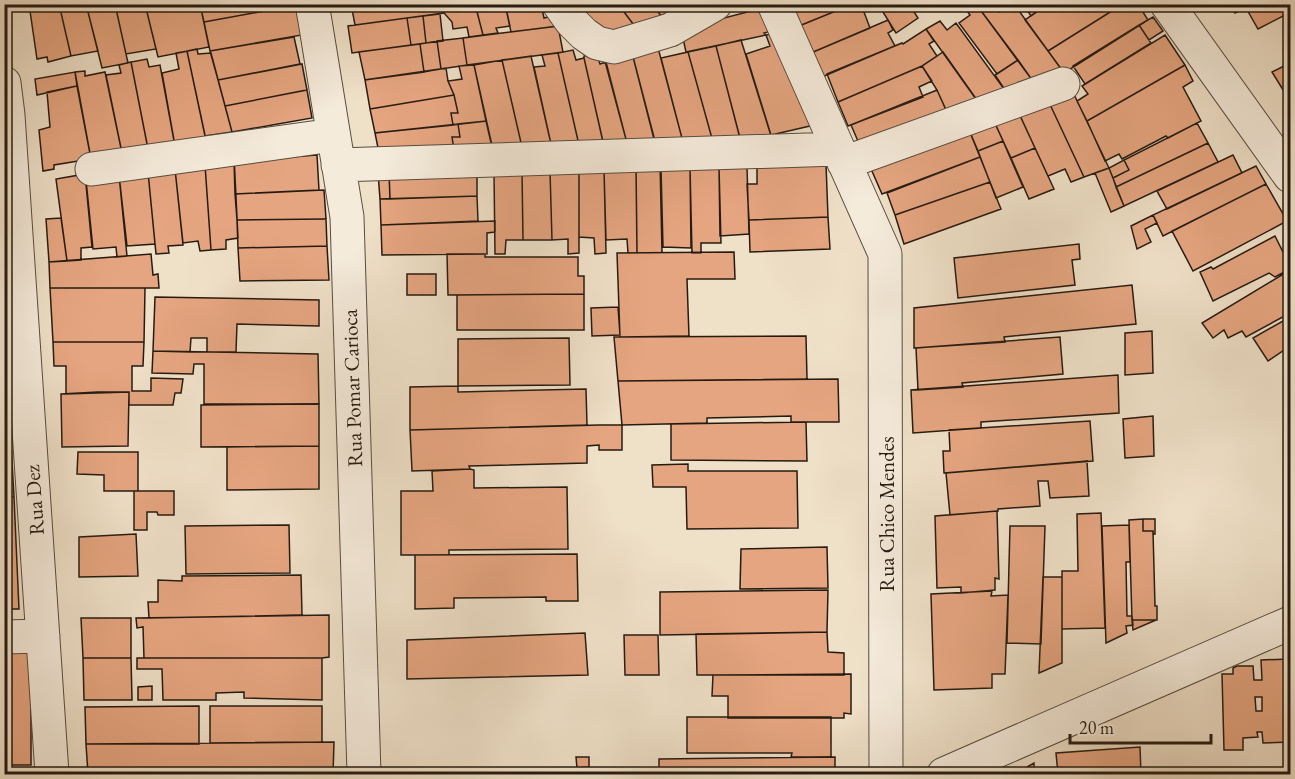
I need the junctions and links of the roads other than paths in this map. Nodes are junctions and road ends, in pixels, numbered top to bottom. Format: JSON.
{"nodes":[{"id":1,"x":312,"y":4,"type":"edge"},
{"id":2,"x":559,"y":4,"type":"edge"},
{"id":3,"x":715,"y":4,"type":"edge"},
{"id":4,"x":774,"y":4,"type":"edge"},
{"id":5,"x":1167,"y":4,"type":"edge"},
{"id":6,"x":4,"y":82,"type":"edge"},
{"id":7,"x":1063,"y":84,"type":"dead end"},
{"id":8,"x":6,"y":115,"type":"edge"},
{"id":9,"x":336,"y":150,"type":"junction"},
{"id":10,"x":841,"y":156,"type":"junction"},
{"id":11,"x":92,"y":169,"type":"dead end"},
{"id":12,"x":1290,"y":176,"type":"edge"},
{"id":13,"x":15,"y":376,"type":"edge"},
{"id":14,"x":1290,"y":623,"type":"edge"},
{"id":15,"x":43,"y":636,"type":"junction"},
{"id":16,"x":4,"y":637,"type":"edge"},
{"id":17,"x":52,"y":774,"type":"edge"},
{"id":18,"x":364,"y":774,"type":"edge"},
{"id":19,"x":886,"y":774,"type":"edge"},
{"id":20,"x":944,"y":774,"type":"edge"}],
"edges":[{"from":1,"to":9,"type":"street","name":"Rua Pomar Carioca"},
{"from":2,"to":3,"type":"street"},
{"from":4,"to":10,"type":"street"},
{"from":5,"to":12,"type":"street"},
{"from":6,"to":8,"type":"street","name":"Rua Dez"},
{"from":7,"to":10,"type":"street"},
{"from":8,"to":13,"type":"street","name":"Rua Dez"},
{"from":9,"to":10,"type":"street"},
{"from":9,"to":11,"type":"street"},
{"from":9,"to":18,"type":"street","name":"Rua Pomar Carioca"},
{"from":10,"to":19,"type":"street","name":"Rua Chico Mendes"},
{"from":13,"to":15,"type":"street","name":"Rua Dez"},
{"from":14,"to":20,"type":"street"},
{"from":15,"to":16,"type":"street"},
{"from":15,"to":17,"type":"street","name":"Rua Dez"}]}
